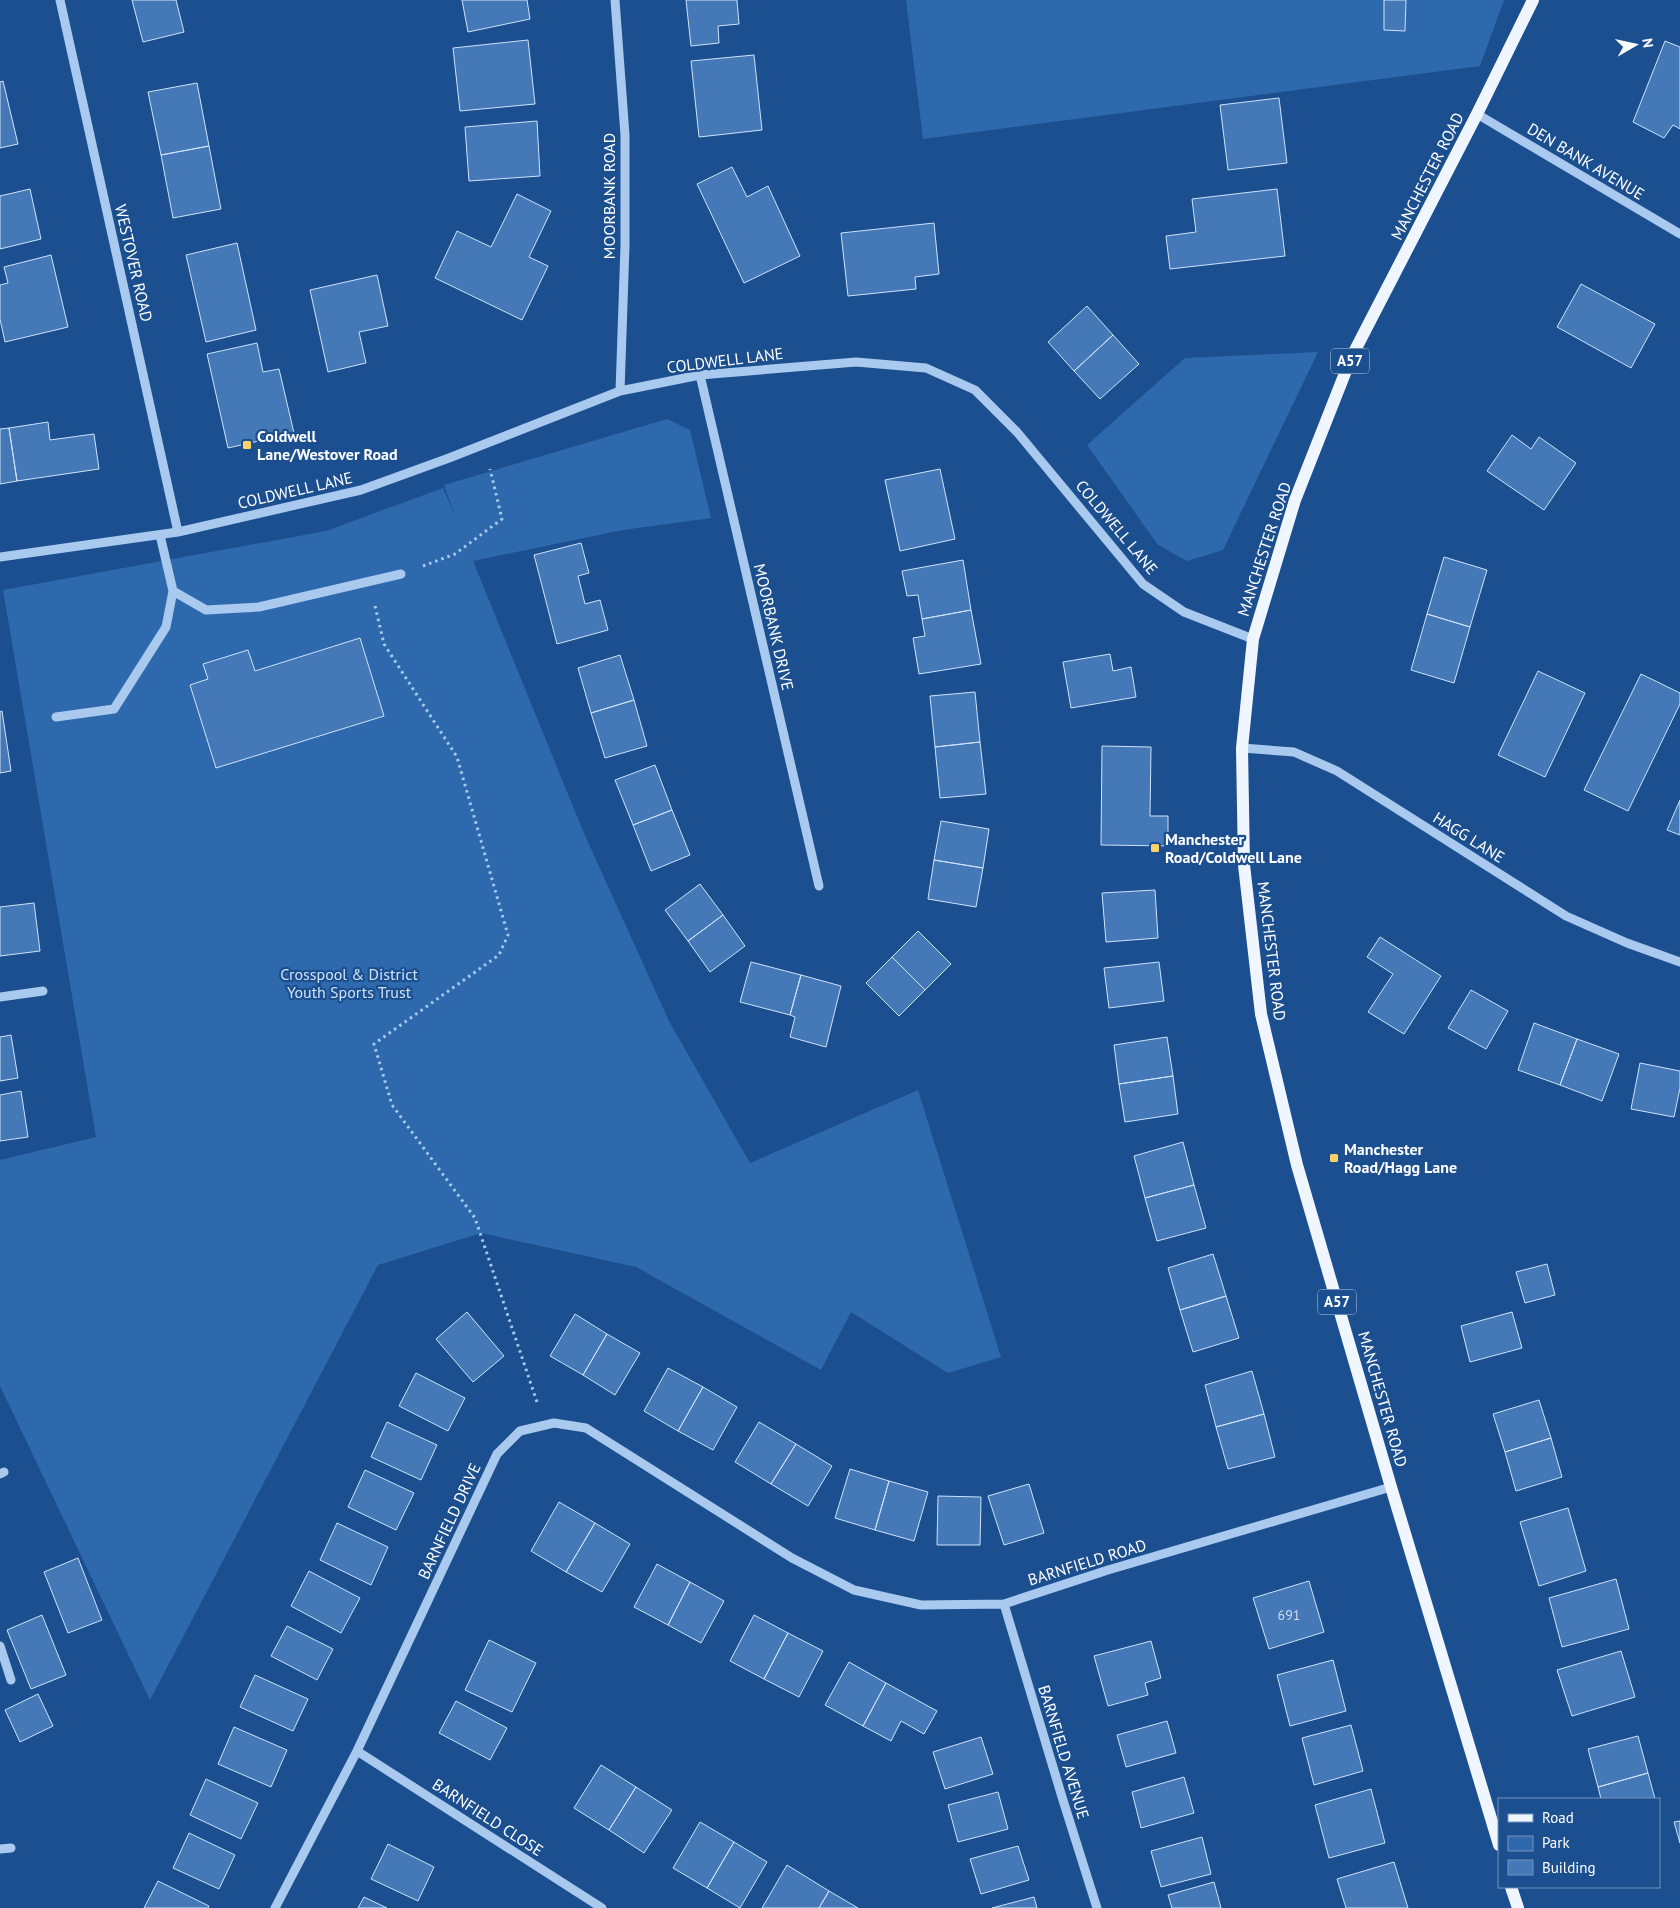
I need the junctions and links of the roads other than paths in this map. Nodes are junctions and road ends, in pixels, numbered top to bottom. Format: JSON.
{"nodes":[{"id":1,"x":60,"y":0,"type":"edge"},
{"id":2,"x":615,"y":0,"type":"edge"},
{"id":3,"x":1533,"y":0,"type":"edge"},
{"id":4,"x":1477,"y":114,"type":"junction"},
{"id":5,"x":1680,"y":234,"type":"edge"},
{"id":6,"x":700,"y":375,"type":"junction"},
{"id":7,"x":620,"y":391,"type":"junction"},
{"id":8,"x":178,"y":532,"type":"junction"},
{"id":9,"x":160,"y":535,"type":"junction"},
{"id":10,"x":0,"y":557,"type":"edge"},
{"id":11,"x":401,"y":574,"type":"road end"},
{"id":12,"x":173,"y":592,"type":"junction"},
{"id":13,"x":1253,"y":639,"type":"junction"},
{"id":14,"x":56,"y":717,"type":"dead end"},
{"id":15,"x":1242,"y":748,"type":"junction"},
{"id":16,"x":819,"y":886,"type":"dead end"},
{"id":17,"x":1680,"y":962,"type":"edge"},
{"id":18,"x":43,"y":991,"type":"dead end"},
{"id":19,"x":0,"y":997,"type":"edge"},
{"id":20,"x":1391,"y":1487,"type":"junction"},
{"id":21,"x":792,"y":1558,"type":"joint"},
{"id":22,"x":1004,"y":1604,"type":"junction"},
{"id":23,"x":0,"y":1646,"type":"edge"},
{"id":24,"x":11,"y":1680,"type":"dead end"},
{"id":25,"x":357,"y":1751,"type":"junction"},
{"id":26,"x":1498,"y":1842,"type":"edge"},
{"id":27,"x":11,"y":1848,"type":"dead end"},
{"id":28,"x":0,"y":1849,"type":"edge"},
{"id":29,"x":1512,"y":1888,"type":"edge"},
{"id":30,"x":275,"y":1908,"type":"edge"},
{"id":31,"x":602,"y":1908,"type":"edge"},
{"id":32,"x":1097,"y":1908,"type":"edge"},
{"id":33,"x":1518,"y":1908,"type":"edge"}],
"edges":[{"from":1,"to":8,"type":"street","name":"WESTOVER ROAD"},
{"from":2,"to":7,"type":"street","name":"MOORBANK ROAD"},
{"from":3,"to":4,"type":"main road","name":"MANCHESTER ROAD","number":"A57"},
{"from":4,"to":5,"type":"street","name":"DEN BANK AVENUE"},
{"from":4,"to":13,"type":"main road","name":"MANCHESTER ROAD","number":"A57"},
{"from":6,"to":7,"type":"street","name":"COLDWELL LANE"},
{"from":6,"to":13,"type":"street","name":"COLDWELL LANE"},
{"from":6,"to":16,"type":"street","name":"MOORBANK DRIVE"},
{"from":7,"to":8,"type":"street","name":"COLDWELL LANE"},
{"from":8,"to":9,"type":"street","name":"COLDWELL LANE"},
{"from":9,"to":10,"type":"street","name":"COLDWELL LANE"},
{"from":9,"to":12,"type":"street"},
{"from":11,"to":12,"type":"street"},
{"from":12,"to":14,"type":"street"},
{"from":13,"to":15,"type":"main road","name":"MANCHESTER ROAD","number":"A57"},
{"from":15,"to":17,"type":"street","name":"HAGG LANE"},
{"from":15,"to":20,"type":"main road","name":"MANCHESTER ROAD","number":"A57"},
{"from":18,"to":19,"type":"street"},
{"from":20,"to":22,"type":"street","name":"BARNFIELD ROAD"},
{"from":20,"to":26,"type":"main road","name":"MANCHESTER ROAD","number":"A57"},
{"from":21,"to":22,"type":"street","name":"BARNFIELD ROAD"},
{"from":21,"to":25,"type":"street","name":"BARNFIELD DRIVE"},
{"from":22,"to":32,"type":"street","name":"BARNFIELD AVENUE"},
{"from":23,"to":24,"type":"street"},
{"from":25,"to":30,"type":"street","name":"BARNFIELD DRIVE"},
{"from":25,"to":31,"type":"street","name":"BARNFIELD CLOSE"},
{"from":27,"to":28,"type":"street"},
{"from":29,"to":33,"type":"main road"}]}
